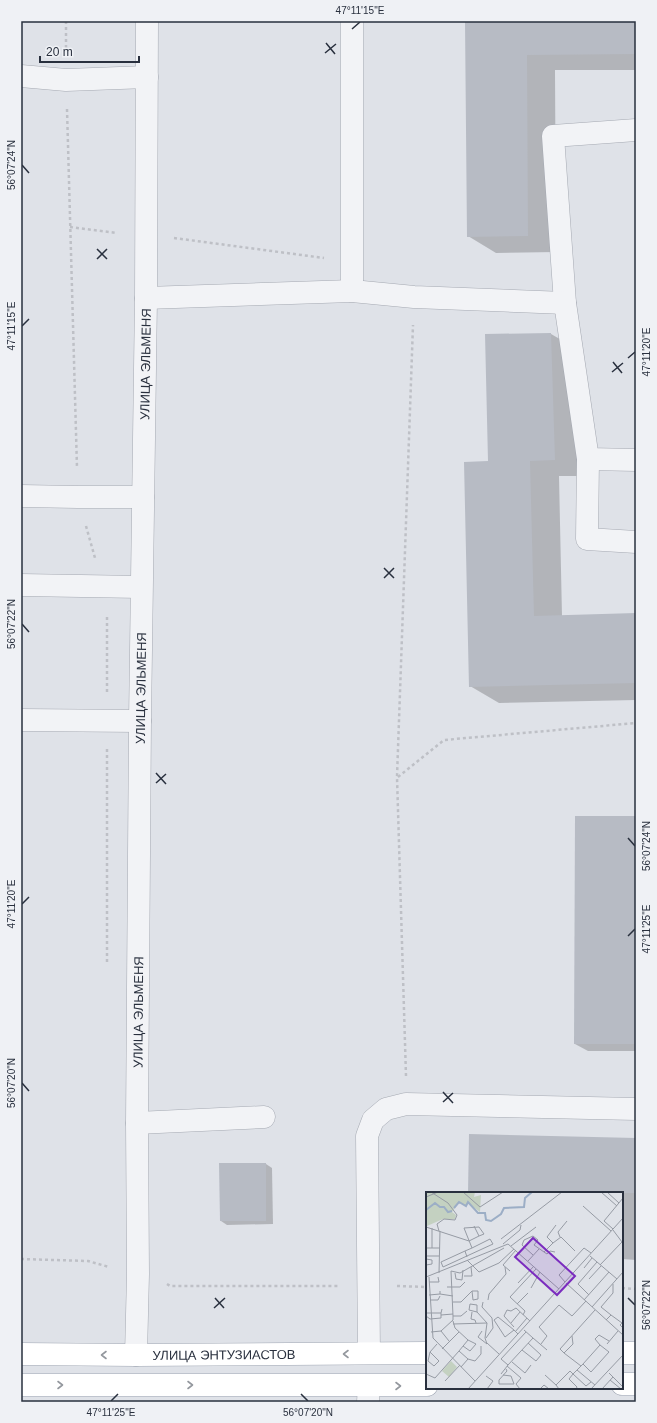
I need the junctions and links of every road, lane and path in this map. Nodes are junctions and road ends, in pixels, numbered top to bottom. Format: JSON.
{"nodes":[{"id":1,"x":66,"y":21,"type":"edge"},
{"id":2,"x":147,"y":21,"type":"edge"},
{"id":3,"x":352,"y":21,"type":"edge"},
{"id":4,"x":21,"y":76,"type":"edge"},
{"id":5,"x":147,"y":78,"type":"junction"},
{"id":6,"x":66,"y":80,"type":"junction"},
{"id":7,"x":636,"y":130,"type":"edge"},
{"id":8,"x":70,"y":227,"type":"junction"},
{"id":9,"x":121,"y":234,"type":"dead end"},
{"id":10,"x":168,"y":237,"type":"dead end"},
{"id":11,"x":352,"y":262,"type":"junction"},
{"id":12,"x":352,"y":291,"type":"junction"},
{"id":13,"x":414,"y":297,"type":"junction"},
{"id":14,"x":146,"y":298,"type":"junction"},
{"id":15,"x":566,"y":303,"type":"junction"},
{"id":16,"x":588,"y":459,"type":"junction"},
{"id":17,"x":636,"y":460,"type":"edge"},
{"id":18,"x":21,"y":496,"type":"edge"},
{"id":19,"x":78,"y":497,"type":"junction"},
{"id":20,"x":143,"y":497,"type":"junction"},
{"id":21,"x":636,"y":542,"type":"edge"},
{"id":22,"x":21,"y":585,"type":"edge"},
{"id":23,"x":102,"y":587,"type":"junction"},
{"id":24,"x":141,"y":587,"type":"junction"},
{"id":25,"x":21,"y":720,"type":"edge"},
{"id":26,"x":107,"y":721,"type":"junction"},
{"id":27,"x":140,"y":721,"type":"junction"},
{"id":28,"x":636,"y":723,"type":"edge"},
{"id":29,"x":397,"y":777,"type":"junction"},
{"id":30,"x":107,"y":966,"type":"dead end"},
{"id":31,"x":406,"y":1104,"type":"junction"},
{"id":32,"x":636,"y":1109,"type":"edge"},
{"id":33,"x":264,"y":1117,"type":"dead end"},
{"id":34,"x":137,"y":1123,"type":"junction"},
{"id":35,"x":108,"y":1259,"type":"dead end"},
{"id":36,"x":21,"y":1260,"type":"edge"},
{"id":37,"x":108,"y":1267,"type":"junction"},
{"id":38,"x":114,"y":1270,"type":"dead end"},
{"id":39,"x":164,"y":1282,"type":"dead end"},
{"id":40,"x":368,"y":1286,"type":"junction"},
{"id":41,"x":426,"y":1287,"type":"edge"},
{"id":42,"x":623,"y":1288,"type":"edge"},
{"id":43,"x":636,"y":1288,"type":"edge"},
{"id":44,"x":369,"y":1353,"type":"junction"},
{"id":45,"x":426,"y":1353,"type":"edge"},
{"id":46,"x":623,"y":1353,"type":"edge"},
{"id":47,"x":636,"y":1353,"type":"edge"},
{"id":48,"x":21,"y":1354,"type":"edge"},
{"id":49,"x":136,"y":1355,"type":"junction"},
{"id":50,"x":21,"y":1384,"type":"edge"},
{"id":51,"x":623,"y":1384,"type":"edge"},
{"id":52,"x":636,"y":1384,"type":"edge"},
{"id":53,"x":426,"y":1385,"type":"edge"},
{"id":54,"x":368,"y":1394,"type":"edge"}],
"edges":[{"from":1,"to":6,"type":"path"},
{"from":2,"to":5,"type":"street","name":"УЛИЦА ЭЛЬМЕНЯ"},
{"from":3,"to":11,"type":"street"},
{"from":4,"to":6,"type":"street"},
{"from":5,"to":6,"type":"street"},
{"from":5,"to":14,"type":"street","name":"УЛИЦА ЭЛЬМЕНЯ"},
{"from":6,"to":8,"type":"path"},
{"from":7,"to":15,"type":"street"},
{"from":8,"to":9,"type":"path"},
{"from":8,"to":19,"type":"path"},
{"from":10,"to":11,"type":"path"},
{"from":11,"to":12,"type":"street"},
{"from":12,"to":13,"type":"street"},
{"from":12,"to":14,"type":"street"},
{"from":13,"to":15,"type":"street"},
{"from":13,"to":29,"type":"path"},
{"from":14,"to":20,"type":"street","name":"УЛИЦА ЭЛЬМЕНЯ"},
{"from":15,"to":16,"type":"street"},
{"from":16,"to":17,"type":"street"},
{"from":16,"to":21,"type":"street"},
{"from":18,"to":19,"type":"street"},
{"from":19,"to":20,"type":"street"},
{"from":19,"to":23,"type":"path"},
{"from":20,"to":24,"type":"street","name":"УЛИЦА ЭЛЬМЕНЯ"},
{"from":22,"to":23,"type":"street"},
{"from":23,"to":24,"type":"street"},
{"from":23,"to":26,"type":"path"},
{"from":24,"to":27,"type":"street","name":"УЛИЦА ЭЛЬМЕНЯ"},
{"from":25,"to":26,"type":"street"},
{"from":26,"to":27,"type":"street"},
{"from":26,"to":30,"type":"path"},
{"from":27,"to":34,"type":"street","name":"УЛИЦА ЭЛЬМЕНЯ"},
{"from":28,"to":29,"type":"path"},
{"from":29,"to":31,"type":"path"},
{"from":31,"to":32,"type":"street"},
{"from":31,"to":40,"type":"street"},
{"from":33,"to":34,"type":"street"},
{"from":34,"to":49,"type":"street","name":"УЛИЦА ЭЛЬМЕНЯ"},
{"from":35,"to":37,"type":"path"},
{"from":36,"to":37,"type":"path"},
{"from":37,"to":38,"type":"path"},
{"from":39,"to":40,"type":"path"},
{"from":40,"to":41,"type":"path"},
{"from":40,"to":44,"type":"street"},
{"from":42,"to":43,"type":"path"},
{"from":44,"to":45,"type":"main road","name":"УЛИЦА ЭНТУЗИАСТОВ"},
{"from":44,"to":49,"type":"main road","name":"УЛИЦА ЭНТУЗИАСТОВ","one_way":true},
{"from":46,"to":47,"type":"main road"},
{"from":49,"to":48,"type":"main road","name":"УЛИЦА ЭНТУЗИАСТОВ","one_way":true},
{"from":50,"to":54,"type":"main road","one_way":true},
{"from":51,"to":52,"type":"main road"},
{"from":54,"to":53,"type":"main road","one_way":true}]}
